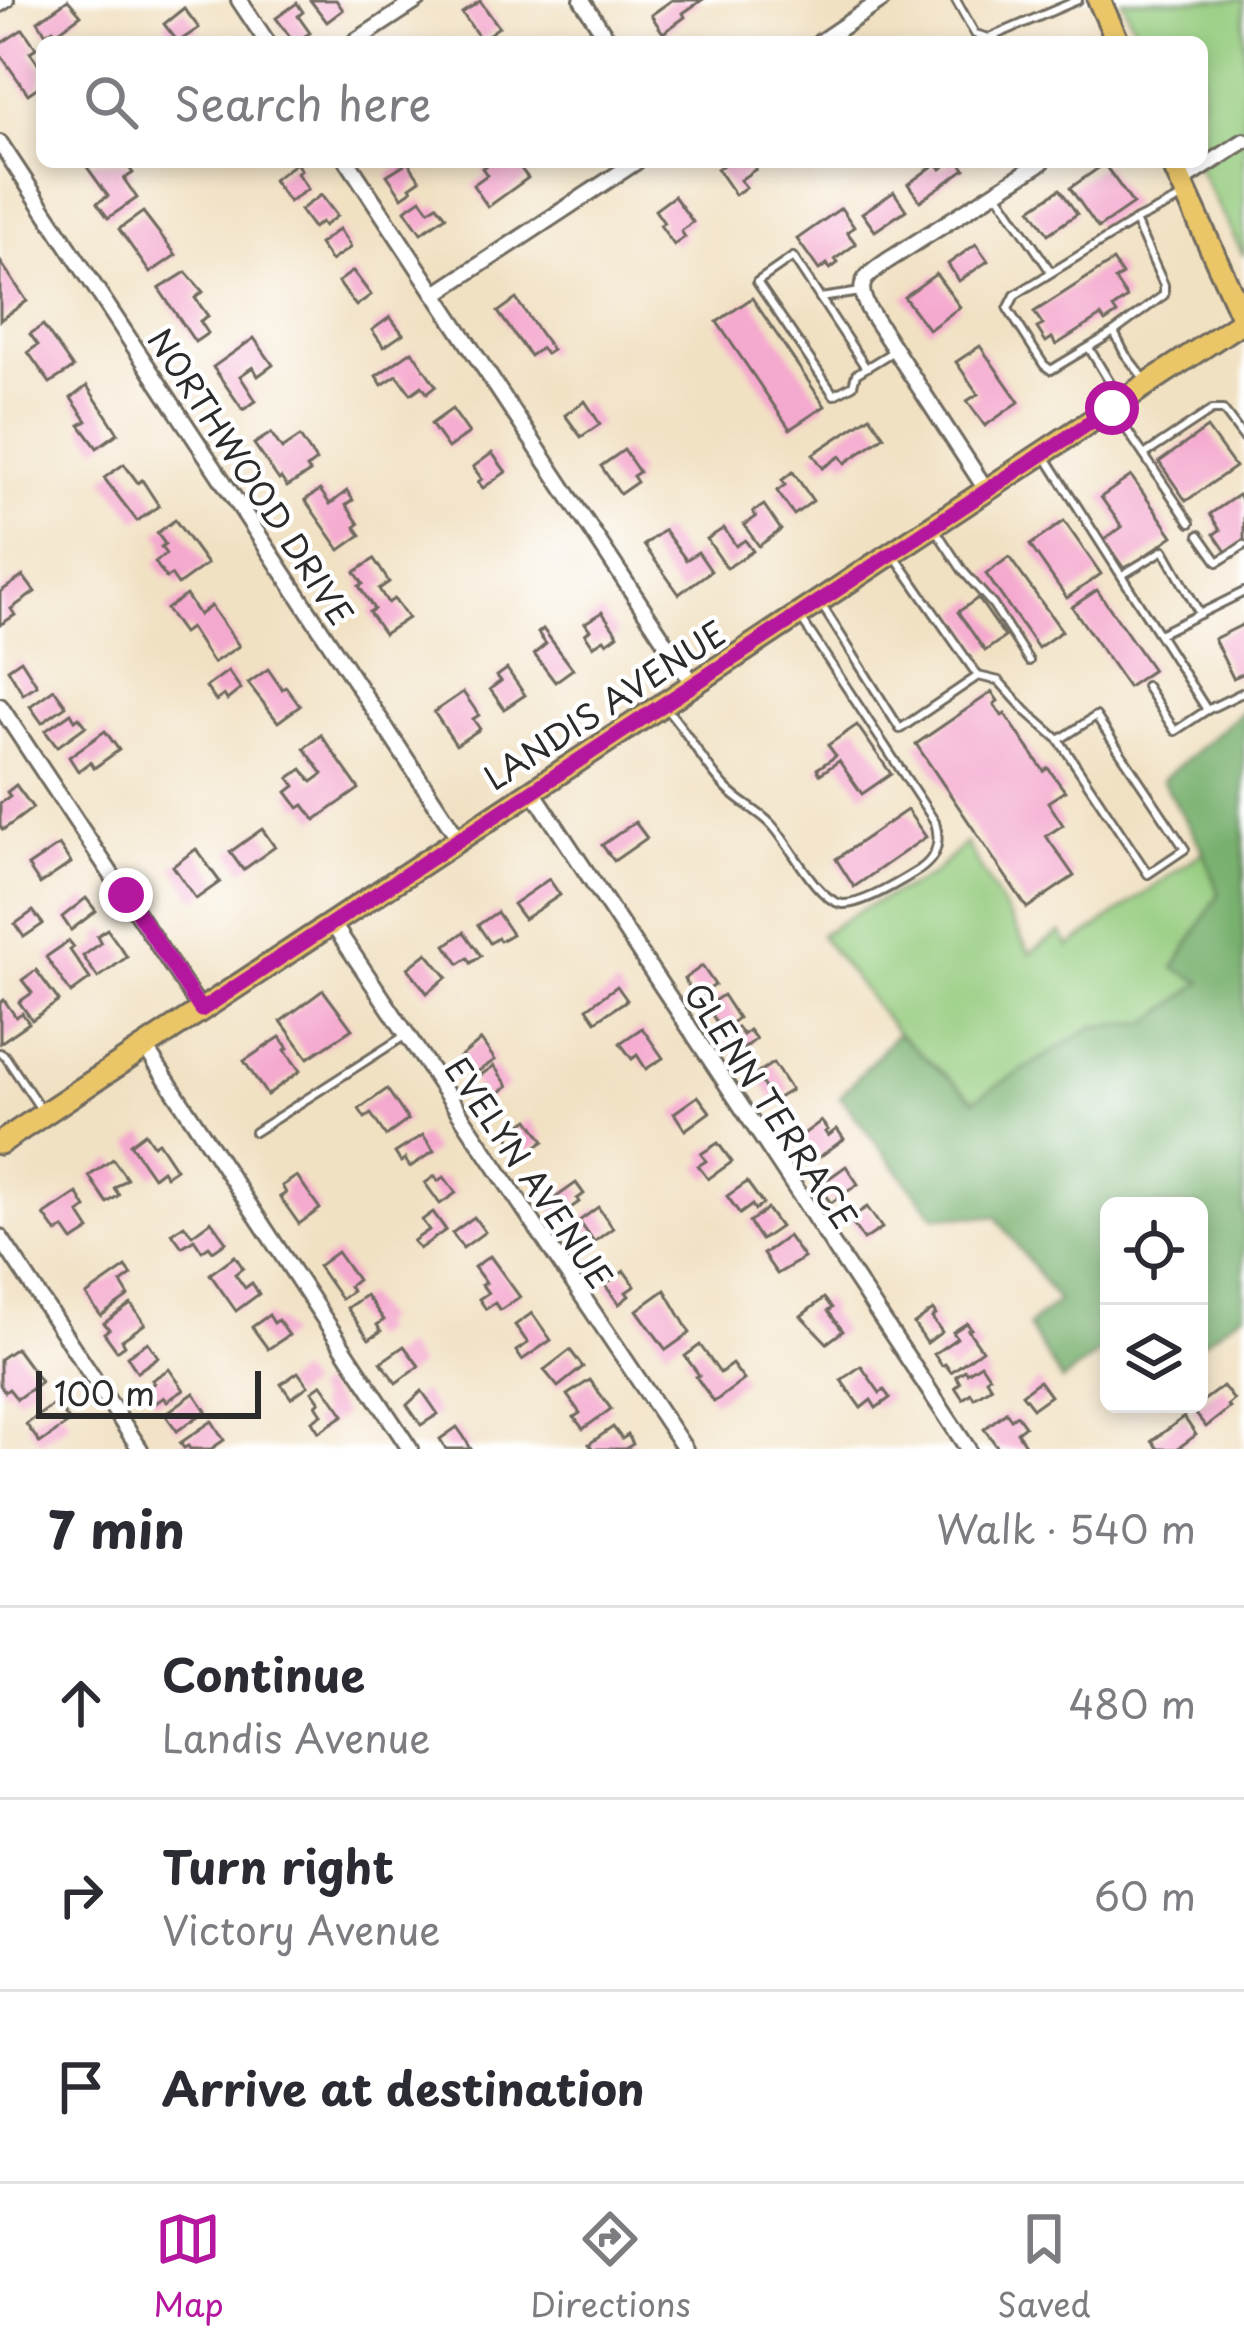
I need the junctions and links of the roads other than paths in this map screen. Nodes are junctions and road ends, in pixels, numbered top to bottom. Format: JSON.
{"nodes":[{"id":1,"x":239,"y":0,"type":"edge"},
{"id":2,"x":418,"y":0,"type":"edge"},
{"id":3,"x":582,"y":0,"type":"edge"},
{"id":4,"x":882,"y":0,"type":"edge"},
{"id":5,"x":956,"y":0,"type":"edge"},
{"id":6,"x":1078,"y":0,"type":"edge"},
{"id":7,"x":1099,"y":0,"type":"edge"},
{"id":8,"x":263,"y":36,"type":"edge"},
{"id":9,"x":363,"y":36,"type":"edge"},
{"id":10,"x":606,"y":36,"type":"edge"},
{"id":11,"x":829,"y":36,"type":"edge"},
{"id":12,"x":982,"y":36,"type":"edge"},
{"id":13,"x":994,"y":36,"type":"edge"},
{"id":14,"x":1115,"y":36,"type":"edge"},
{"id":15,"x":1244,"y":140,"type":"edge"},
{"id":16,"x":0,"y":143,"type":"edge"},
{"id":17,"x":1208,"y":162,"type":"edge"},
{"id":18,"x":352,"y":168,"type":"edge"},
{"id":19,"x":627,"y":168,"type":"edge"},
{"id":20,"x":1032,"y":168,"type":"edge"},
{"id":21,"x":1180,"y":180,"type":"edge"},
{"id":22,"x":996,"y":191,"type":"junction"},
{"id":23,"x":1135,"y":221,"type":"junction"},
{"id":24,"x":1051,"y":272,"type":"junction"},
{"id":25,"x":861,"y":292,"type":"junction"},
{"id":26,"x":437,"y":293,"type":"junction"},
{"id":27,"x":820,"y":298,"type":"junction"},
{"id":28,"x":1244,"y":320,"type":"edge"},
{"id":29,"x":1114,"y":332,"type":"junction"},
{"id":30,"x":1089,"y":348,"type":"junction"},
{"id":31,"x":895,"y":350,"type":"junction"},
{"id":32,"x":866,"y":368,"type":"junction"},
{"id":33,"x":1148,"y":384,"type":"junction"},
{"id":34,"x":1117,"y":405,"type":"junction"},
{"id":35,"x":1244,"y":438,"type":"edge"},
{"id":36,"x":1043,"y":454,"type":"junction"},
{"id":37,"x":1144,"y":455,"type":"junction"},
{"id":38,"x":987,"y":491,"type":"junction"},
{"id":39,"x":1190,"y":523,"type":"dead end"},
{"id":40,"x":933,"y":526,"type":"junction"},
{"id":41,"x":1199,"y":535,"type":"dead end"},
{"id":42,"x":1244,"y":545,"type":"edge"},
{"id":43,"x":893,"y":553,"type":"junction"},
{"id":44,"x":1122,"y":575,"type":"junction"},
{"id":45,"x":1244,"y":592,"type":"edge"},
{"id":46,"x":819,"y":602,"type":"junction"},
{"id":47,"x":1200,"y":614,"type":"junction"},
{"id":48,"x":799,"y":615,"type":"junction"},
{"id":49,"x":1160,"y":633,"type":"junction"},
{"id":50,"x":1029,"y":661,"type":"dead end"},
{"id":51,"x":978,"y":676,"type":"junction"},
{"id":52,"x":693,"y":685,"type":"junction"},
{"id":53,"x":1146,"y":686,"type":"dead end"},
{"id":54,"x":1244,"y":692,"type":"edge"},
{"id":55,"x":663,"y":705,"type":"junction"},
{"id":56,"x":0,"y":706,"type":"edge"},
{"id":57,"x":1207,"y":710,"type":"junction"},
{"id":58,"x":1058,"y":740,"type":"junction"},
{"id":59,"x":532,"y":790,"type":"junction"},
{"id":60,"x":459,"y":839,"type":"junction"},
{"id":61,"x":332,"y":923,"type":"junction"},
{"id":62,"x":201,"y":1010,"type":"junction"},
{"id":63,"x":406,"y":1035,"type":"junction"},
{"id":64,"x":145,"y":1047,"type":"junction"},
{"id":65,"x":0,"y":1053,"type":"edge"},
{"id":66,"x":44,"y":1114,"type":"junction"},
{"id":67,"x":255,"y":1132,"type":"dead end"},
{"id":68,"x":0,"y":1143,"type":"edge"},
{"id":69,"x":0,"y":1237,"type":"edge"},
{"id":70,"x":140,"y":1449,"type":"edge"},
{"id":71,"x":410,"y":1449,"type":"edge"},
{"id":72,"x":685,"y":1449,"type":"edge"},
{"id":73,"x":968,"y":1449,"type":"edge"}],
"edges":[{"from":1,"to":8,"type":"street"},
{"from":2,"to":9,"type":"street"},
{"from":3,"to":10,"type":"street"},
{"from":4,"to":11,"type":"street"},
{"from":5,"to":12,"type":"lane"},
{"from":6,"to":13,"type":"lane"},
{"from":7,"to":14,"type":"main road"},
{"from":15,"to":17,"type":"street"},
{"from":16,"to":60,"type":"street","name":"NORTHWOOD DRIVE"},
{"from":18,"to":26,"type":"street"},
{"from":19,"to":26,"type":"street"},
{"from":20,"to":22,"type":"street"},
{"from":21,"to":23,"type":"lane"},
{"from":21,"to":28,"type":"main road"},
{"from":22,"to":24,"type":"lane"},
{"from":22,"to":25,"type":"street"},
{"from":23,"to":24,"type":"lane"},
{"from":23,"to":29,"type":"lane"},
{"from":24,"to":30,"type":"lane"},
{"from":25,"to":27,"type":"lane"},
{"from":25,"to":31,"type":"street"},
{"from":26,"to":52,"type":"street"},
{"from":27,"to":32,"type":"lane"},
{"from":27,"to":32,"type":"lane"},
{"from":28,"to":33,"type":"main road","name":"LANDIS AVENUE"},
{"from":29,"to":30,"type":"lane"},
{"from":29,"to":33,"type":"lane"},
{"from":30,"to":34,"type":"lane"},
{"from":31,"to":32,"type":"lane"},
{"from":31,"to":38,"type":"street"},
{"from":33,"to":34,"type":"main road","name":"LANDIS AVENUE"},
{"from":34,"to":36,"type":"main road","name":"LANDIS AVENUE"},
{"from":34,"to":37,"type":"lane"},
{"from":35,"to":37,"type":"lane"},
{"from":36,"to":38,"type":"main road","name":"LANDIS AVENUE"},
{"from":36,"to":44,"type":"lane"},
{"from":37,"to":39,"type":"lane"},
{"from":38,"to":40,"type":"main road","name":"LANDIS AVENUE"},
{"from":40,"to":43,"type":"main road","name":"LANDIS AVENUE"},
{"from":40,"to":50,"type":"lane"},
{"from":41,"to":42,"type":"lane"},
{"from":43,"to":46,"type":"main road","name":"LANDIS AVENUE"},
{"from":43,"to":51,"type":"lane"},
{"from":44,"to":47,"type":"lane"},
{"from":44,"to":49,"type":"lane"},
{"from":45,"to":47,"type":"lane"},
{"from":46,"to":48,"type":"main road","name":"LANDIS AVENUE"},
{"from":46,"to":51,"type":"lane"},
{"from":47,"to":49,"type":"lane"},
{"from":48,"to":52,"type":"main road","name":"LANDIS AVENUE"},
{"from":48,"to":55,"type":"lane"},
{"from":49,"to":57,"type":"lane"},
{"from":51,"to":58,"type":"lane"},
{"from":52,"to":55,"type":"main road","name":"LANDIS AVENUE"},
{"from":53,"to":57,"type":"lane"},
{"from":54,"to":57,"type":"lane"},
{"from":55,"to":59,"type":"main road","name":"LANDIS AVENUE"},
{"from":56,"to":62,"type":"street"},
{"from":58,"to":58,"type":"lane"},
{"from":59,"to":60,"type":"main road","name":"LANDIS AVENUE"},
{"from":59,"to":73,"type":"street","name":"GLENN TERRACE"},
{"from":60,"to":61,"type":"main road","name":"LANDIS AVENUE"},
{"from":61,"to":62,"type":"main road","name":"LANDIS AVENUE"},
{"from":61,"to":63,"type":"street","name":"EVELYN AVENUE"},
{"from":62,"to":64,"type":"main road","name":"LANDIS AVENUE"},
{"from":63,"to":67,"type":"lane"},
{"from":63,"to":72,"type":"street","name":"EVELYN AVENUE"},
{"from":64,"to":66,"type":"main road","name":"LANDIS AVENUE"},
{"from":64,"to":71,"type":"street"},
{"from":65,"to":66,"type":"lane"},
{"from":66,"to":68,"type":"main road","name":"LANDIS AVENUE"},
{"from":69,"to":70,"type":"street"}]}
